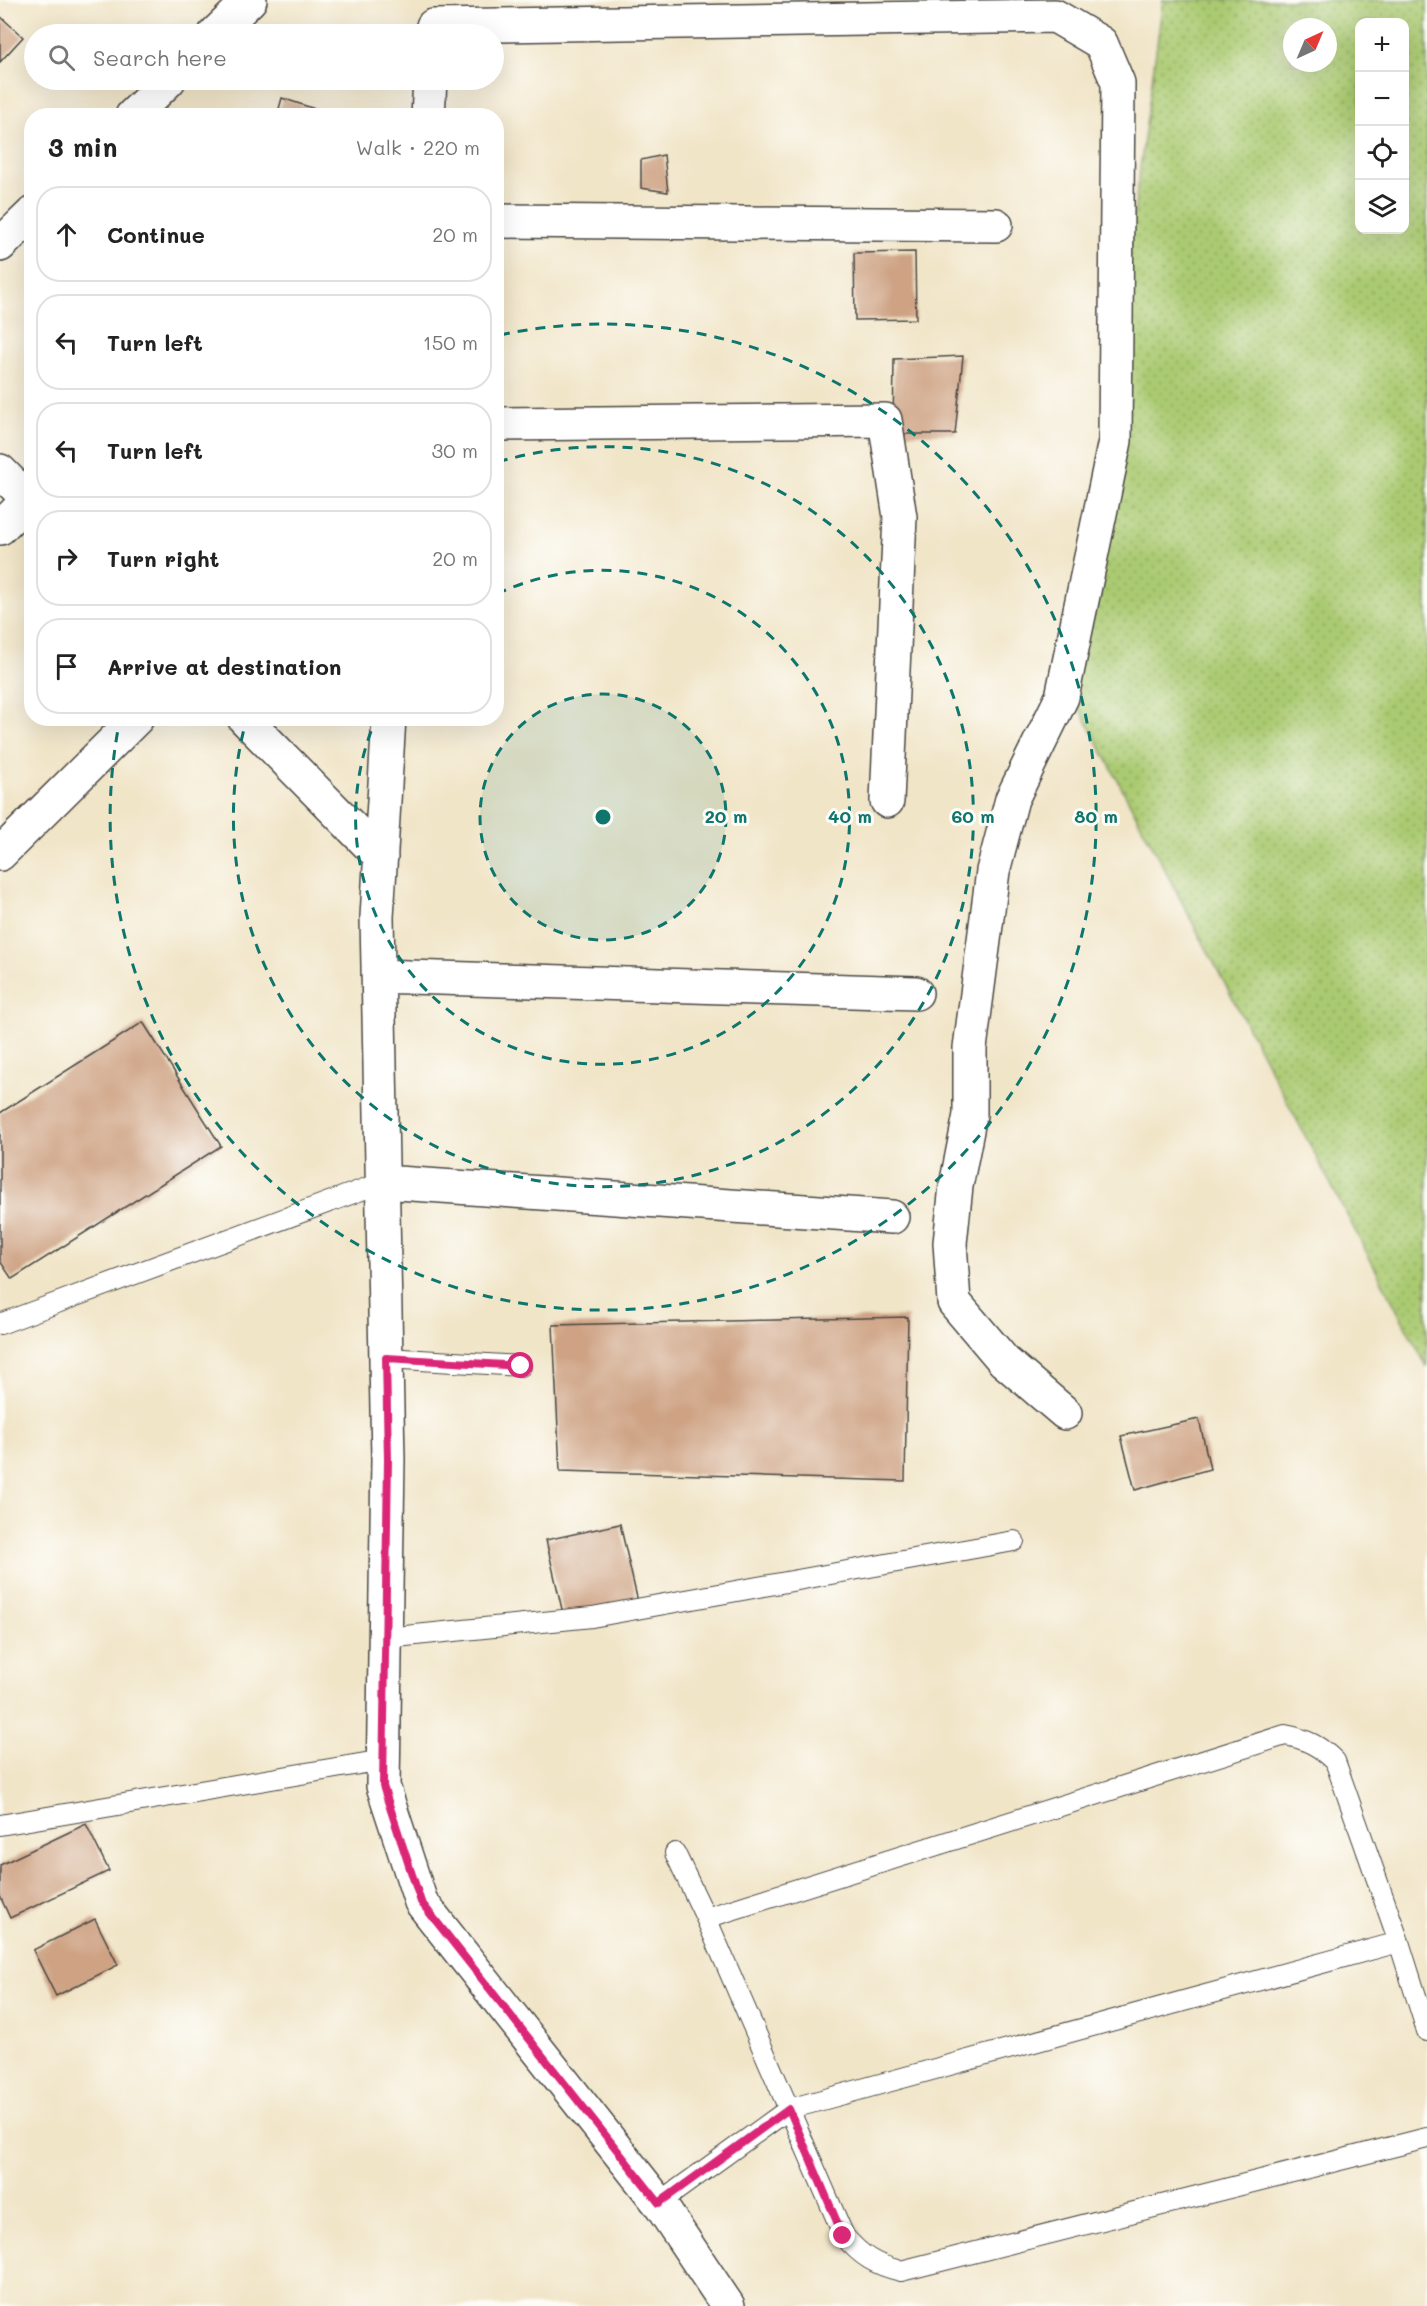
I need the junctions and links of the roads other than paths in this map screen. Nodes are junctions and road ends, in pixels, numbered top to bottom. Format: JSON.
{"nodes":[{"id":1,"x":250,"y":0,"type":"edge"},
{"id":2,"x":434,"y":20,"type":"edge"},
{"id":3,"x":225,"y":24,"type":"edge"},
{"id":4,"x":159,"y":90,"type":"edge"},
{"id":5,"x":429,"y":90,"type":"edge"},
{"id":6,"x":140,"y":108,"type":"edge"},
{"id":7,"x":428,"y":108,"type":"edge"},
{"id":8,"x":504,"y":221,"type":"edge"},
{"id":9,"x":24,"y":222,"type":"edge"},
{"id":10,"x":996,"y":225,"type":"dead end"},
{"id":11,"x":0,"y":245,"type":"edge"},
{"id":12,"x":504,"y":424,"type":"edge"},
{"id":13,"x":0,"y":471,"type":"edge"},
{"id":14,"x":24,"y":496,"type":"edge"},
{"id":15,"x":24,"y":507,"type":"edge"},
{"id":16,"x":0,"y":528,"type":"edge"},
{"id":17,"x":129,"y":726,"type":"edge"},
{"id":18,"x":252,"y":726,"type":"edge"},
{"id":19,"x":389,"y":726,"type":"edge"},
{"id":20,"x":887,"y":801,"type":"dead end"},
{"id":21,"x":0,"y":854,"type":"edge"},
{"id":22,"x":381,"y":857,"type":"junction"},
{"id":23,"x":378,"y":976,"type":"junction"},
{"id":24,"x":916,"y":993,"type":"dead end"},
{"id":25,"x":383,"y":1182,"type":"junction"},
{"id":26,"x":892,"y":1217,"type":"dead end"},
{"id":27,"x":0,"y":1324,"type":"edge"},
{"id":28,"x":386,"y":1358,"type":"junction"},
{"id":29,"x":521,"y":1366,"type":"dead end"},
{"id":30,"x":1065,"y":1413,"type":"dead end"},
{"id":31,"x":1014,"y":1541,"type":"dead end"},
{"id":32,"x":386,"y":1638,"type":"junction"},
{"id":33,"x":383,"y":1760,"type":"junction"},
{"id":34,"x":0,"y":1825,"type":"edge"},
{"id":35,"x":675,"y":1853,"type":"dead end"},
{"id":36,"x":706,"y":1918,"type":"junction"},
{"id":37,"x":1399,"y":1942,"type":"junction"},
{"id":38,"x":1427,"y":2031,"type":"edge"},
{"id":39,"x":789,"y":2109,"type":"junction"},
{"id":40,"x":1427,"y":2139,"type":"edge"},
{"id":41,"x":659,"y":2203,"type":"junction"},
{"id":42,"x":728,"y":2306,"type":"edge"}],
"edges":[{"from":1,"to":3,"type":"street"},
{"from":2,"to":30,"type":"street"},
{"from":4,"to":6,"type":"street"},
{"from":5,"to":7,"type":"street"},
{"from":8,"to":10,"type":"street"},
{"from":9,"to":11,"type":"street"},
{"from":12,"to":20,"type":"street"},
{"from":13,"to":14,"type":"street"},
{"from":15,"to":16,"type":"street"},
{"from":17,"to":21,"type":"street"},
{"from":18,"to":22,"type":"street"},
{"from":19,"to":22,"type":"street"},
{"from":22,"to":23,"type":"street"},
{"from":23,"to":24,"type":"street"},
{"from":23,"to":25,"type":"street"},
{"from":25,"to":26,"type":"street"},
{"from":25,"to":27,"type":"lane"},
{"from":25,"to":28,"type":"street"},
{"from":28,"to":29,"type":"lane"},
{"from":28,"to":32,"type":"street"},
{"from":31,"to":32,"type":"lane"},
{"from":32,"to":33,"type":"street"},
{"from":33,"to":34,"type":"lane"},
{"from":33,"to":41,"type":"street"},
{"from":35,"to":36,"type":"lane"},
{"from":36,"to":37,"type":"lane"},
{"from":36,"to":39,"type":"lane"},
{"from":37,"to":38,"type":"lane"},
{"from":37,"to":39,"type":"lane"},
{"from":39,"to":40,"type":"lane"},
{"from":39,"to":41,"type":"lane"},
{"from":41,"to":42,"type":"street"}]}
